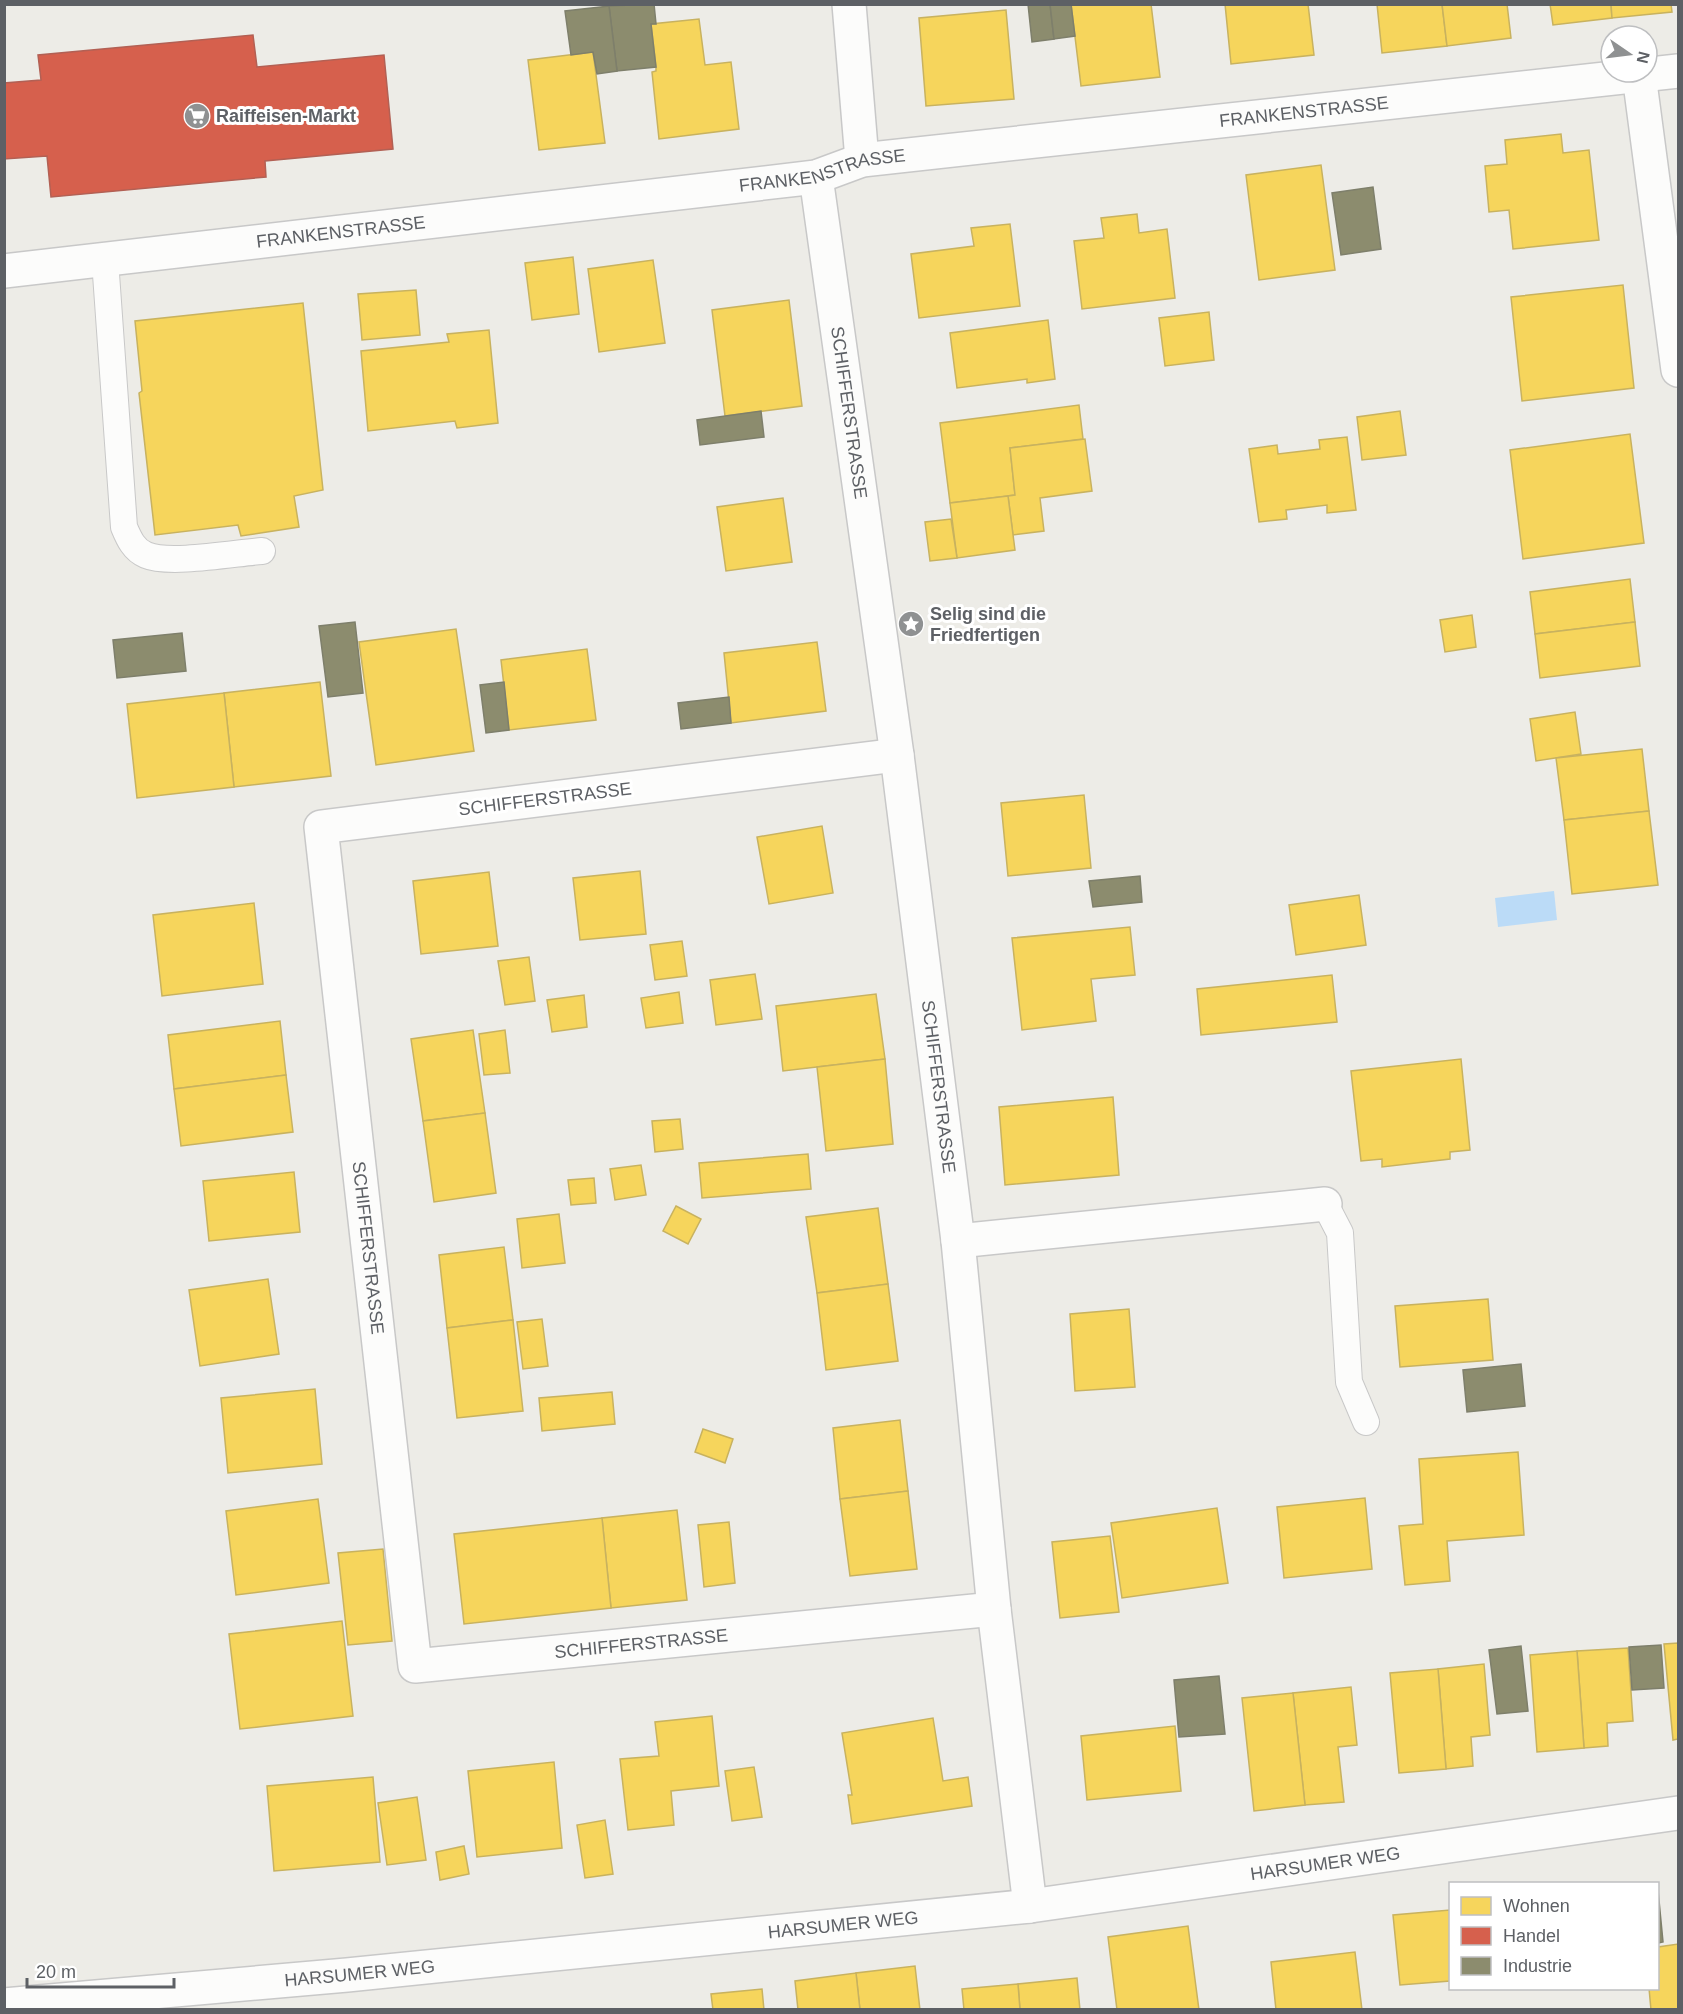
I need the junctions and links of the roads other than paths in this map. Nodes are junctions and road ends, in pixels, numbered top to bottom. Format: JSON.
{"nodes":[{"id":1,"x":849,"y":4,"type":"edge"},
{"id":2,"x":1678,"y":71,"type":"edge"},
{"id":3,"x":1659,"y":73,"type":"edge"},
{"id":4,"x":1599,"y":79,"type":"edge"},
{"id":5,"x":1640,"y":84,"type":"edge"},
{"id":6,"x":862,"y":160,"type":"junction"},
{"id":7,"x":816,"y":177,"type":"junction"},
{"id":8,"x":105,"y":260,"type":"junction"},
{"id":9,"x":4,"y":271,"type":"edge"},
{"id":10,"x":1678,"y":370,"type":"edge"},
{"id":11,"x":261,"y":551,"type":"dead end"},
{"id":12,"x":897,"y":755,"type":"junction"},
{"id":13,"x":1325,"y":1204,"type":"joint"},
{"id":14,"x":958,"y":1241,"type":"junction"},
{"id":15,"x":1366,"y":1422,"type":"dead end"},
{"id":16,"x":994,"y":1609,"type":"junction"},
{"id":17,"x":1678,"y":1813,"type":"edge"},
{"id":18,"x":1030,"y":1906,"type":"junction"},
{"id":19,"x":4,"y":2005,"type":"edge"}],
"edges":[{"from":1,"to":6,"type":"street"},
{"from":2,"to":3,"type":"street","name":"FRANKENSTRASSE"},
{"from":4,"to":6,"type":"street","name":"FRANKENSTRASSE"},
{"from":5,"to":10,"type":"street"},
{"from":6,"to":7,"type":"street","name":"FRANKENSTRASSE"},
{"from":7,"to":8,"type":"street","name":"FRANKENSTRASSE"},
{"from":7,"to":12,"type":"street","name":"SCHIFFERSTRASSE"},
{"from":8,"to":9,"type":"street","name":"FRANKENSTRASSE"},
{"from":8,"to":11,"type":"lane"},
{"from":12,"to":14,"type":"street","name":"SCHIFFERSTRASSE"},
{"from":12,"to":16,"type":"street","name":"SCHIFFERSTRASSE"},
{"from":13,"to":14,"type":"street"},
{"from":13,"to":15,"type":"lane"},
{"from":14,"to":16,"type":"street","name":"SCHIFFERSTRASSE"},
{"from":16,"to":18,"type":"street","name":"SCHIFFERSTRASSE"},
{"from":17,"to":18,"type":"street","name":"HARSUMER WEG"},
{"from":18,"to":19,"type":"street","name":"HARSUMER WEG"}]}
